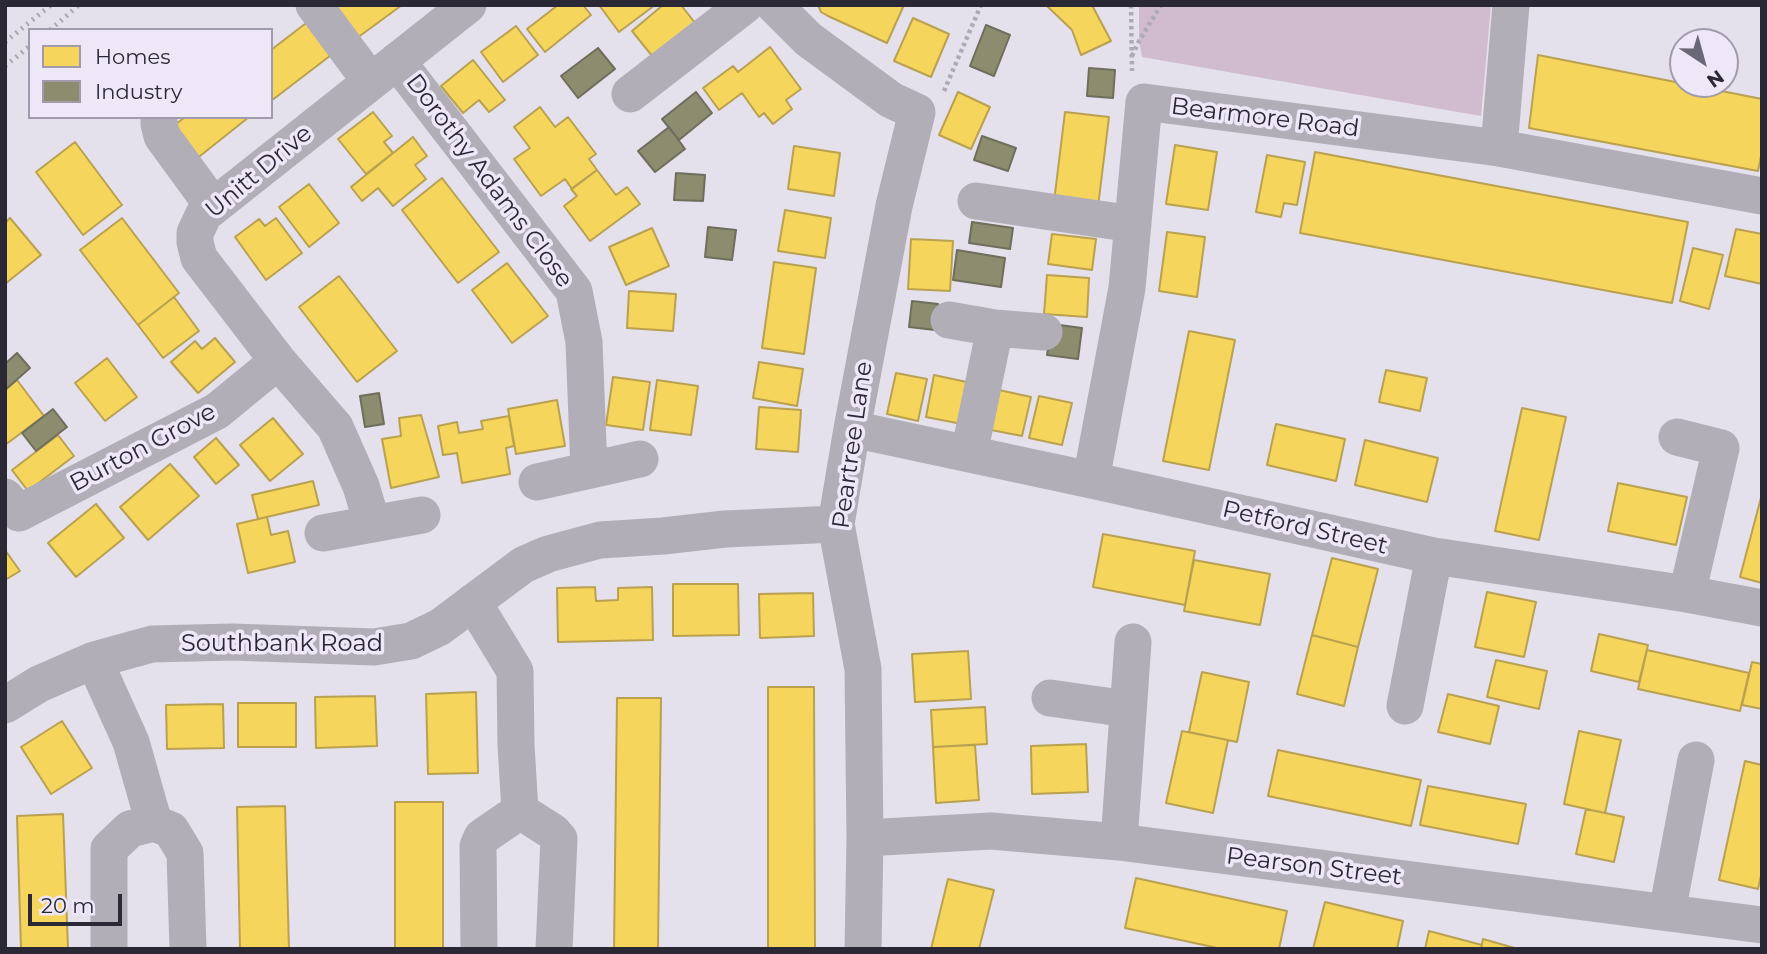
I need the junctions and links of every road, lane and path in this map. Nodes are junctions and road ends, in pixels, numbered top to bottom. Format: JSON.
{"nodes":[{"id":1,"x":314,"y":5,"type":"edge"},
{"id":2,"x":468,"y":5,"type":"edge"},
{"id":3,"x":746,"y":5,"type":"edge"},
{"id":4,"x":774,"y":5,"type":"edge"},
{"id":5,"x":981,"y":5,"type":"edge"},
{"id":6,"x":1131,"y":5,"type":"edge"},
{"id":7,"x":1161,"y":5,"type":"edge"},
{"id":8,"x":1511,"y":5,"type":"edge"},
{"id":9,"x":384,"y":71,"type":"junction"},
{"id":10,"x":630,"y":94,"type":"dead end"},
{"id":11,"x":917,"y":112,"type":"junction"},
{"id":12,"x":159,"y":119,"type":"edge"},
{"id":13,"x":1499,"y":148,"type":"junction"},
{"id":14,"x":1762,"y":197,"type":"edge"},
{"id":15,"x":976,"y":201,"type":"dead end"},
{"id":16,"x":213,"y":206,"type":"junction"},
{"id":17,"x":1133,"y":224,"type":"junction"},
{"id":18,"x":949,"y":320,"type":"dead end"},
{"id":19,"x":995,"y":328,"type":"junction"},
{"id":20,"x":1044,"y":332,"type":"dead end"},
{"id":21,"x":278,"y":361,"type":"junction"},
{"id":22,"x":852,"y":429,"type":"junction"},
{"id":23,"x":1677,"y":437,"type":"dead end"},
{"id":24,"x":970,"y":454,"type":"junction"},
{"id":25,"x":640,"y":459,"type":"dead end"},
{"id":26,"x":589,"y":470,"type":"junction"},
{"id":27,"x":1090,"y":480,"type":"junction"},
{"id":28,"x":537,"y":482,"type":"dead end"},
{"id":29,"x":5,"y":497,"type":"edge"},
{"id":30,"x":422,"y":515,"type":"dead end"},
{"id":31,"x":372,"y":523,"type":"junction"},
{"id":32,"x":836,"y":524,"type":"junction"},
{"id":33,"x":323,"y":533,"type":"dead end"},
{"id":34,"x":1434,"y":556,"type":"junction"},
{"id":35,"x":1687,"y":594,"type":"junction"},
{"id":36,"x":473,"y":602,"type":"junction"},
{"id":37,"x":1762,"y":608,"type":"edge"},
{"id":38,"x":1133,"y":642,"type":"dead end"},
{"id":39,"x":94,"y":660,"type":"junction"},
{"id":40,"x":1050,"y":698,"type":"dead end"},
{"id":41,"x":5,"y":705,"type":"edge"},
{"id":42,"x":1405,"y":706,"type":"dead end"},
{"id":43,"x":1128,"y":709,"type":"junction"},
{"id":44,"x":1696,"y":760,"type":"dead end"},
{"id":45,"x":520,"y":811,"type":"junction"},
{"id":46,"x":153,"y":823,"type":"junction"},
{"id":47,"x":865,"y":838,"type":"junction"},
{"id":48,"x":1119,"y":842,"type":"junction"},
{"id":49,"x":1667,"y":912,"type":"junction"},
{"id":50,"x":1757,"y":933,"type":"edge"},
{"id":51,"x":109,"y":949,"type":"edge"},
{"id":52,"x":188,"y":949,"type":"edge"},
{"id":53,"x":479,"y":949,"type":"edge"},
{"id":54,"x":554,"y":949,"type":"edge"},
{"id":55,"x":863,"y":949,"type":"edge"}],
"edges":[{"from":1,"to":9,"type":"street","name":"Dorothy Adams Close"},
{"from":2,"to":9,"type":"street","name":"Unitt Drive"},
{"from":3,"to":10,"type":"street"},
{"from":4,"to":11,"type":"street"},
{"from":5,"to":11,"type":"path"},
{"from":6,"to":7,"type":"path"},
{"from":8,"to":13,"type":"street"},
{"from":9,"to":16,"type":"street","name":"Unitt Drive"},
{"from":9,"to":26,"type":"street","name":"Dorothy Adams Close"},
{"from":11,"to":22,"type":"street","name":"Peartree Lane"},
{"from":12,"to":16,"type":"street"},
{"from":13,"to":14,"type":"street","name":"Bearmore Road"},
{"from":13,"to":17,"type":"street","name":"Bearmore Road"},
{"from":15,"to":17,"type":"street"},
{"from":16,"to":21,"type":"street","name":"Unitt Drive"},
{"from":17,"to":27,"type":"street","name":"Bearmore Road"},
{"from":18,"to":19,"type":"street"},
{"from":19,"to":20,"type":"street"},
{"from":19,"to":24,"type":"street"},
{"from":21,"to":29,"type":"street","name":"Burton Grove"},
{"from":21,"to":31,"type":"street","name":"Unitt Drive"},
{"from":22,"to":24,"type":"street","name":"Petford Street"},
{"from":22,"to":32,"type":"street","name":"Peartree Lane"},
{"from":23,"to":35,"type":"street"},
{"from":24,"to":27,"type":"street","name":"Petford Street"},
{"from":25,"to":26,"type":"street"},
{"from":26,"to":28,"type":"street"},
{"from":27,"to":34,"type":"street","name":"Petford Street"},
{"from":30,"to":31,"type":"street"},
{"from":31,"to":33,"type":"street"},
{"from":32,"to":36,"type":"street","name":"Southbank Road"},
{"from":32,"to":47,"type":"street","name":"Peartree Lane"},
{"from":34,"to":35,"type":"street","name":"Petford Street"},
{"from":34,"to":42,"type":"street"},
{"from":35,"to":37,"type":"street","name":"Petford Street"},
{"from":36,"to":39,"type":"street","name":"Southbank Road"},
{"from":36,"to":45,"type":"street"},
{"from":38,"to":43,"type":"street"},
{"from":39,"to":41,"type":"street","name":"Southbank Road"},
{"from":39,"to":46,"type":"street"},
{"from":40,"to":43,"type":"street"},
{"from":43,"to":48,"type":"street"},
{"from":44,"to":49,"type":"street"},
{"from":45,"to":53,"type":"street"},
{"from":45,"to":54,"type":"street"},
{"from":46,"to":51,"type":"street"},
{"from":46,"to":52,"type":"street"},
{"from":47,"to":48,"type":"street","name":"Pearson Street"},
{"from":47,"to":55,"type":"street","name":"Peartree Lane"},
{"from":48,"to":49,"type":"street","name":"Pearson Street"},
{"from":49,"to":50,"type":"street","name":"Pearson Street"}]}
